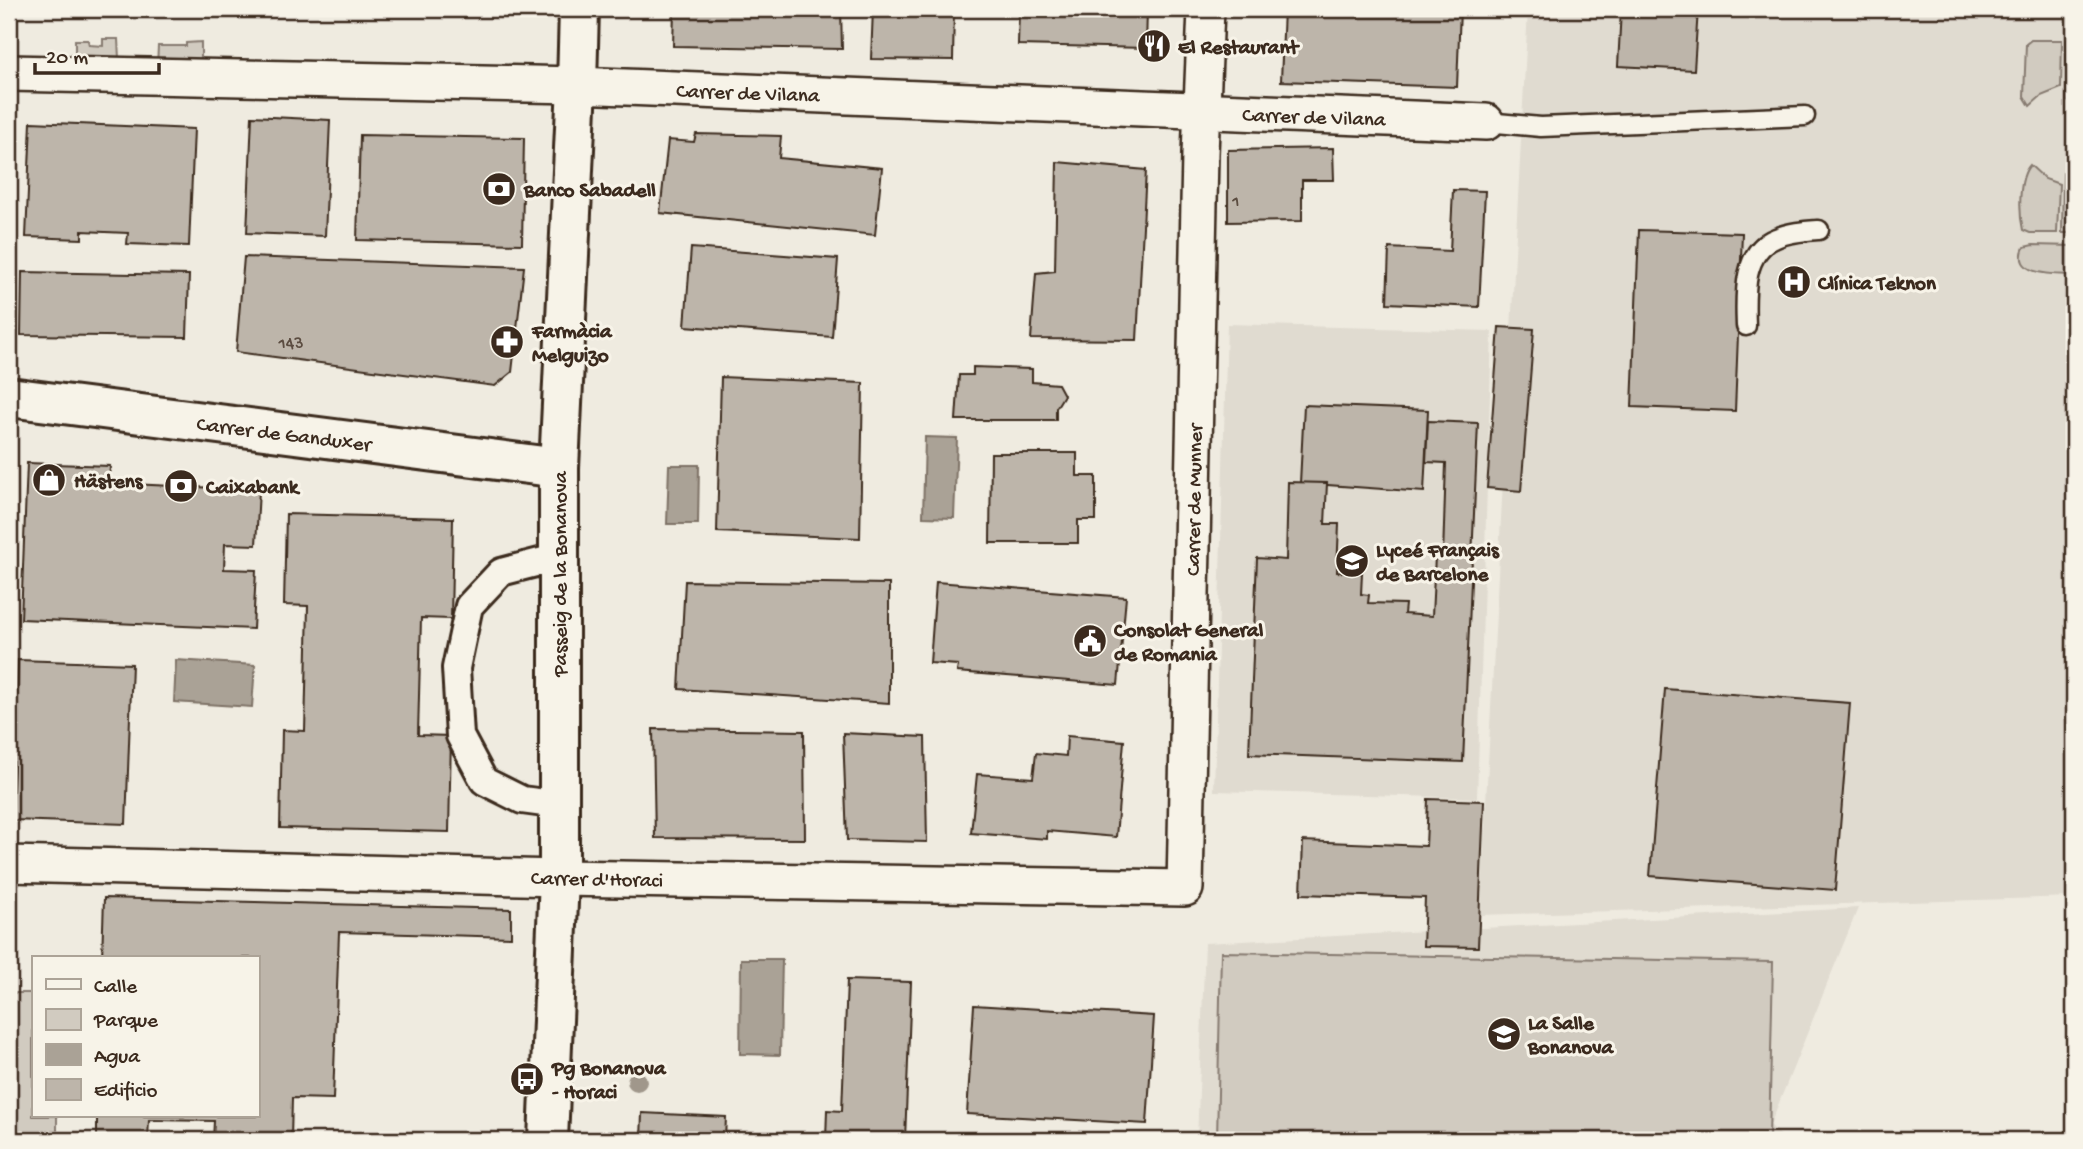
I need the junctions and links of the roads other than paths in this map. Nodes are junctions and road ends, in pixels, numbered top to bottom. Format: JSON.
{"nodes":[{"id":1,"x":579,"y":9,"type":"edge"},
{"id":2,"x":1206,"y":9,"type":"edge"},
{"id":3,"x":9,"y":72,"type":"edge"},
{"id":4,"x":578,"y":85,"type":"junction"},
{"id":5,"x":1202,"y":111,"type":"junction"},
{"id":6,"x":1805,"y":116,"type":"dead end"},
{"id":7,"x":1486,"y":122,"type":"joint"},
{"id":8,"x":1819,"y":230,"type":"dead end"},
{"id":9,"x":1746,"y":326,"type":"dead end"},
{"id":10,"x":9,"y":397,"type":"edge"},
{"id":11,"x":559,"y":468,"type":"junction"},
{"id":12,"x":559,"y":557,"type":"junction"},
{"id":13,"x":559,"y":805,"type":"junction"},
{"id":14,"x":9,"y":864,"type":"edge"},
{"id":15,"x":559,"y":878,"type":"junction"},
{"id":16,"x":1185,"y":888,"type":"joint"},
{"id":17,"x":548,"y":1140,"type":"edge"}],
"edges":[{"from":1,"to":4,"type":"street","name":"Passeig de la Bonanova"},
{"from":2,"to":5,"type":"street","name":"Carrer de Munner"},
{"from":3,"to":4,"type":"street","name":"Carrer de Vilana"},
{"from":4,"to":5,"type":"street","name":"Carrer de Vilana"},
{"from":4,"to":11,"type":"street","name":"Passeig de la Bonanova"},
{"from":5,"to":7,"type":"street","name":"Carrer de Vilana"},
{"from":5,"to":16,"type":"street","name":"Carrer de Munner"},
{"from":6,"to":7,"type":"lane"},
{"from":8,"to":9,"type":"lane"},
{"from":10,"to":11,"type":"street","name":"Carrer de Ganduxer"},
{"from":11,"to":12,"type":"street","name":"Passeig de la Bonanova"},
{"from":12,"to":13,"type":"street","name":"Passeig de la Bonanova"},
{"from":12,"to":13,"type":"street"},
{"from":13,"to":15,"type":"street","name":"Passeig de la Bonanova"},
{"from":14,"to":15,"type":"street","name":"Carrer d'Horaci"},
{"from":15,"to":16,"type":"street","name":"Carrer d'Horaci"},
{"from":15,"to":17,"type":"street","name":"Passeig de la Bonanova"}]}
